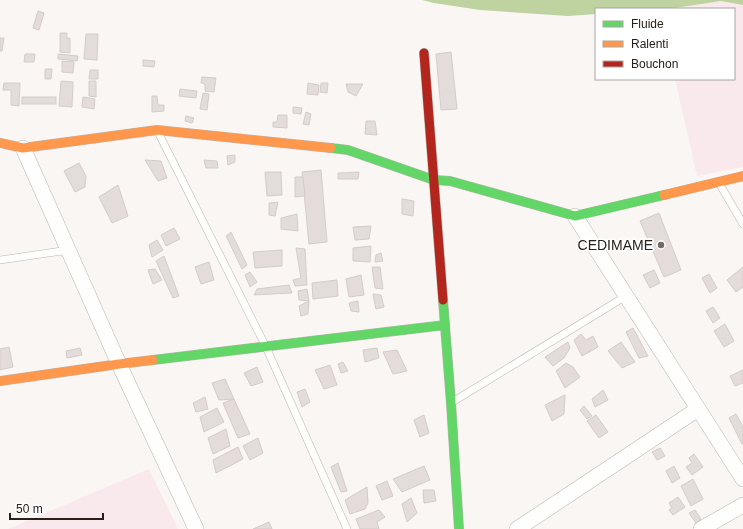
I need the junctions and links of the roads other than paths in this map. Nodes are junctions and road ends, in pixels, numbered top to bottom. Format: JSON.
{"nodes":[{"id":1,"x":424,"y":53,"type":"dead end"},
{"id":2,"x":157,"y":130,"type":"junction"},
{"id":3,"x":0,"y":143,"type":"edge"},
{"id":4,"x":23,"y":148,"type":"junction"},
{"id":5,"x":743,"y":176,"type":"edge"},
{"id":6,"x":434,"y":180,"type":"junction"},
{"id":7,"x":718,"y":182,"type":"junction"},
{"id":8,"x":575,"y":216,"type":"junction"},
{"id":9,"x":743,"y":224,"type":"edge"},
{"id":10,"x":69,"y":250,"type":"junction"},
{"id":11,"x":0,"y":260,"type":"edge"},
{"id":12,"x":626,"y":296,"type":"junction"},
{"id":13,"x":445,"y":325,"type":"junction"},
{"id":14,"x":266,"y":347,"type":"junction"},
{"id":15,"x":119,"y":364,"type":"junction"},
{"id":16,"x":0,"y":382,"type":"edge"},
{"id":17,"x":451,"y":403,"type":"junction"},
{"id":18,"x":698,"y":409,"type":"junction"},
{"id":19,"x":743,"y":479,"type":"edge"},
{"id":20,"x":743,"y":505,"type":"edge"},
{"id":21,"x":196,"y":529,"type":"edge"},
{"id":22,"x":346,"y":529,"type":"edge"},
{"id":23,"x":459,"y":529,"type":"edge"},
{"id":24,"x":517,"y":529,"type":"edge"},
{"id":25,"x":701,"y":529,"type":"edge"}],
"edges":[{"from":1,"to":6,"type":"street"},
{"from":2,"to":4,"type":"street"},
{"from":2,"to":6,"type":"street"},
{"from":2,"to":14,"type":"lane"},
{"from":3,"to":4,"type":"street"},
{"from":4,"to":10,"type":"street"},
{"from":5,"to":7,"type":"street"},
{"from":6,"to":8,"type":"street"},
{"from":6,"to":13,"type":"street"},
{"from":7,"to":8,"type":"street"},
{"from":7,"to":9,"type":"lane"},
{"from":8,"to":12,"type":"street"},
{"from":10,"to":11,"type":"lane"},
{"from":10,"to":15,"type":"street"},
{"from":12,"to":17,"type":"lane"},
{"from":12,"to":18,"type":"street"},
{"from":13,"to":14,"type":"street"},
{"from":13,"to":17,"type":"street"},
{"from":14,"to":15,"type":"street"},
{"from":14,"to":22,"type":"lane"},
{"from":15,"to":16,"type":"street"},
{"from":15,"to":21,"type":"street"},
{"from":17,"to":23,"type":"street"},
{"from":18,"to":19,"type":"street"},
{"from":18,"to":24,"type":"street"},
{"from":20,"to":25,"type":"street"}]}
